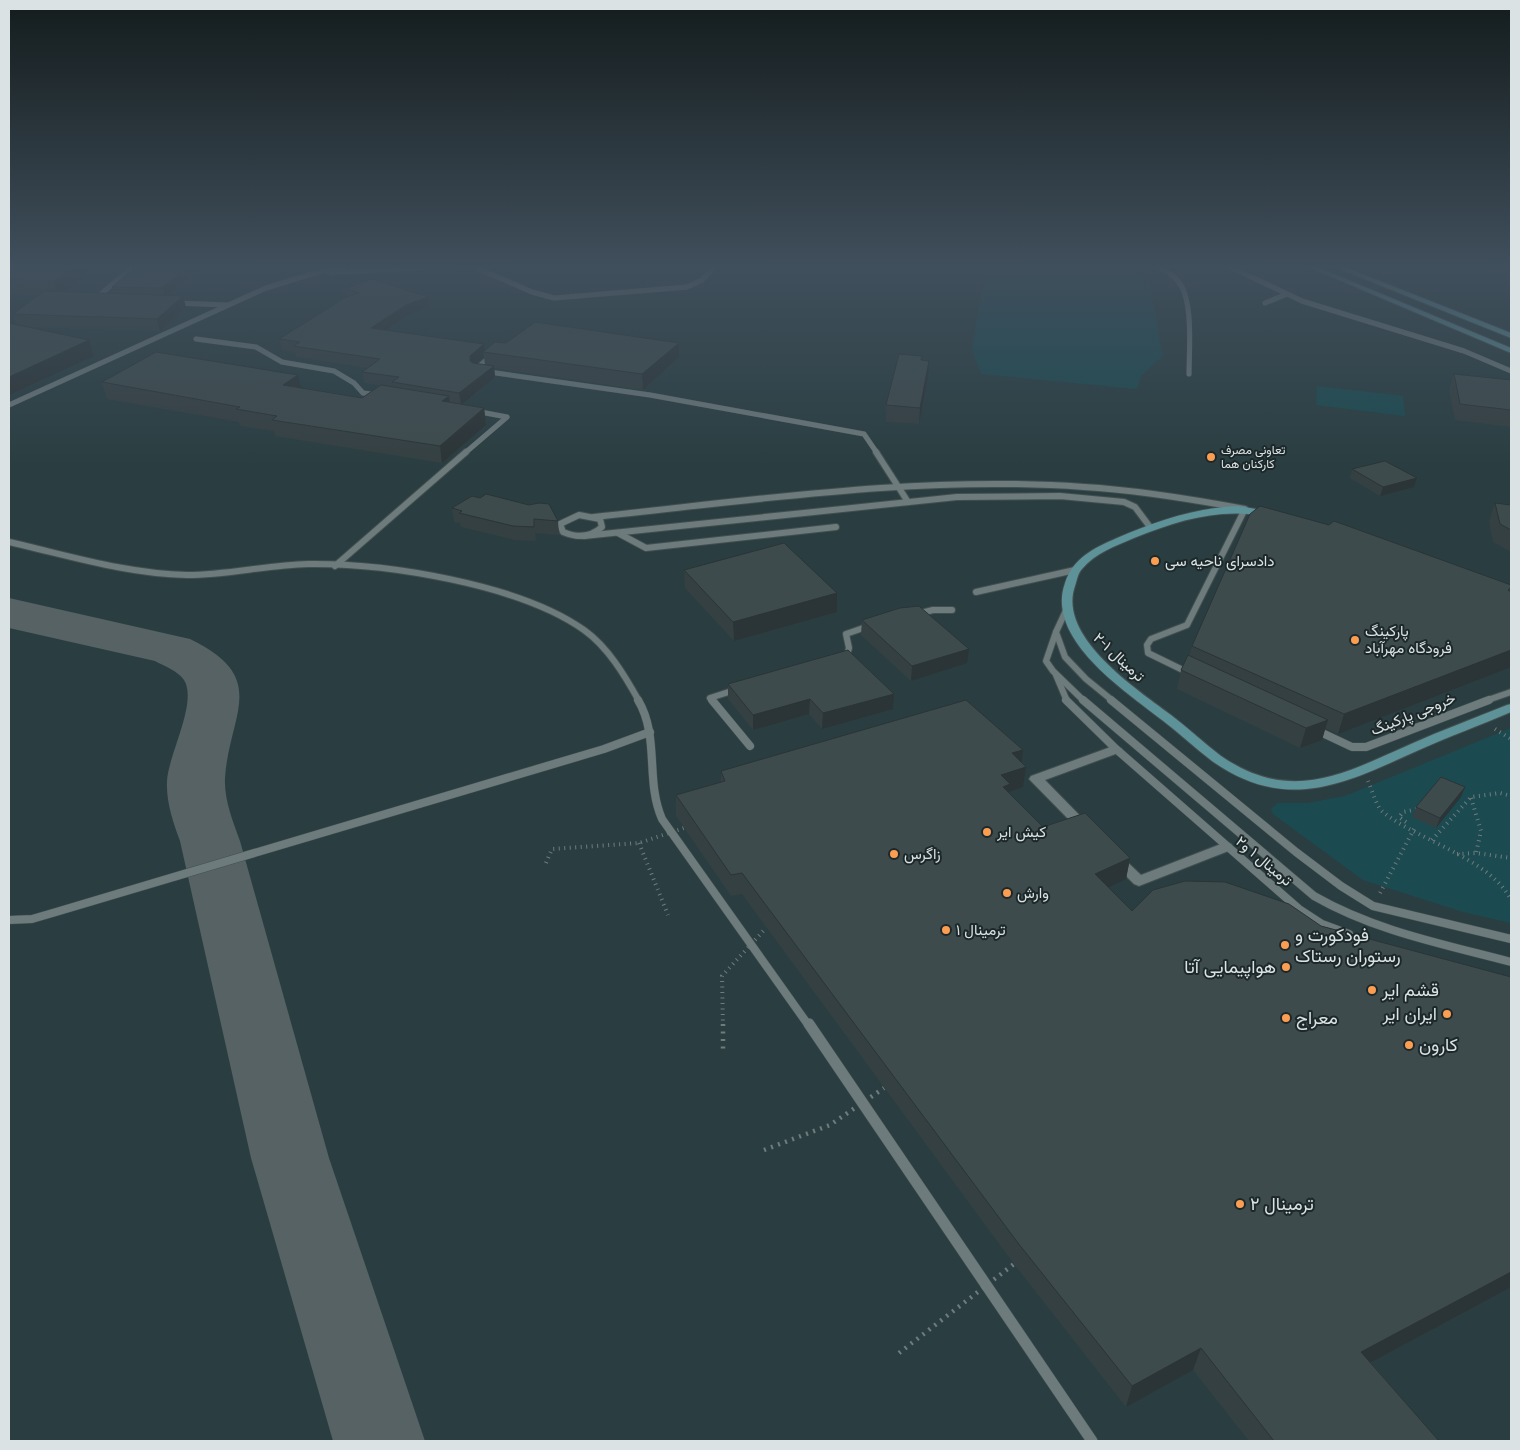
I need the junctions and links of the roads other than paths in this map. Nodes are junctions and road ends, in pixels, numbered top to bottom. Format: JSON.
{"nodes":[{"id":1,"x":170,"y":332,"type":"edge"},
{"id":2,"x":1190,"y":332,"type":"edge"},
{"id":3,"x":1401,"y":332,"type":"edge"},
{"id":4,"x":1466,"y":332,"type":"edge"},
{"id":5,"x":1510,"y":336,"type":"edge"},
{"id":6,"x":196,"y":339,"type":"dead end"},
{"id":7,"x":1488,"y":341,"type":"junction"},
{"id":8,"x":498,"y":350,"type":"edge"},
{"id":9,"x":1511,"y":351,"type":"edge"},
{"id":10,"x":1511,"y":370,"type":"edge"},
{"id":11,"x":1189,"y":374,"type":"dead end"},
{"id":12,"x":382,"y":396,"type":"edge"},
{"id":13,"x":9,"y":405,"type":"edge"},
{"id":14,"x":469,"y":410,"type":"edge"},
{"id":15,"x":900,"y":488,"type":"junction"},
{"id":16,"x":908,"y":502,"type":"junction"},
{"id":17,"x":1245,"y":509,"type":"junction"},
{"id":18,"x":594,"y":517,"type":"junction"},
{"id":19,"x":1285,"y":518,"type":"edge"},
{"id":20,"x":836,"y":527,"type":"dead end"},
{"id":21,"x":1150,"y":527,"type":"junction"},
{"id":22,"x":618,"y":533,"type":"junction"},
{"id":23,"x":584,"y":536,"type":"junction"},
{"id":24,"x":9,"y":542,"type":"edge"},
{"id":25,"x":335,"y":566,"type":"junction"},
{"id":26,"x":1075,"y":570,"type":"junction"},
{"id":27,"x":976,"y":592,"type":"dead end"},
{"id":28,"x":1068,"y":606,"type":"junction"},
{"id":29,"x":952,"y":610,"type":"dead end"},
{"id":30,"x":904,"y":617,"type":"edge"},
{"id":31,"x":877,"y":624,"type":"edge"},
{"id":32,"x":1056,"y":632,"type":"junction"},
{"id":33,"x":838,"y":658,"type":"edge"},
{"id":34,"x":1056,"y":673,"type":"junction"},
{"id":35,"x":1200,"y":678,"type":"edge"},
{"id":36,"x":746,"y":687,"type":"edge"},
{"id":37,"x":1511,"y":692,"type":"edge"},
{"id":38,"x":1511,"y":708,"type":"edge"},
{"id":39,"x":1312,"y":728,"type":"edge"},
{"id":40,"x":650,"y":732,"type":"junction"},
{"id":41,"x":750,"y":746,"type":"dead end"},
{"id":42,"x":1116,"y":749,"type":"junction"},
{"id":43,"x":1226,"y":847,"type":"junction"},
{"id":44,"x":9,"y":920,"type":"edge"},
{"id":45,"x":1362,"y":939,"type":"edge"},
{"id":46,"x":1511,"y":939,"type":"edge"},
{"id":47,"x":1511,"y":962,"type":"edge"},
{"id":48,"x":1092,"y":1441,"type":"edge"}],
"edges":[{"from":1,"to":13,"type":"lane"},
{"from":2,"to":11,"type":"lane"},
{"from":3,"to":10,"type":"lane"},
{"from":4,"to":7,"type":"main road"},
{"from":5,"to":7,"type":"main road"},
{"from":6,"to":12,"type":"lane"},
{"from":7,"to":9,"type":"main road"},
{"from":8,"to":15,"type":"lane"},
{"from":14,"to":25,"type":"lane"},
{"from":15,"to":16,"type":"lane"},
{"from":15,"to":17,"type":"lane"},
{"from":15,"to":18,"type":"lane"},
{"from":16,"to":21,"type":"lane"},
{"from":16,"to":22,"type":"lane"},
{"from":17,"to":19,"type":"main road"},
{"from":17,"to":21,"type":"main road"},
{"from":17,"to":35,"type":"lane"},
{"from":18,"to":23,"type":"lane"},
{"from":18,"to":23,"type":"lane"},
{"from":20,"to":22,"type":"lane"},
{"from":21,"to":26,"type":"main road"},
{"from":22,"to":23,"type":"lane"},
{"from":24,"to":25,"type":"lane"},
{"from":25,"to":40,"type":"lane"},
{"from":26,"to":27,"type":"lane"},
{"from":26,"to":28,"type":"main road","name":"ترمینال ۱-۲"},
{"from":28,"to":32,"type":"lane"},
{"from":28,"to":38,"type":"main road","name":"ترمینال ۱-۲"},
{"from":29,"to":30,"type":"lane"},
{"from":31,"to":33,"type":"lane"},
{"from":32,"to":34,"type":"lane","name":"ترمینال ۱ و۲"},
{"from":32,"to":46,"type":"lane"},
{"from":34,"to":42,"type":"lane","name":"ترمینال ۱ و۲"},
{"from":34,"to":47,"type":"lane"},
{"from":36,"to":41,"type":"lane"},
{"from":37,"to":39,"type":"lane","name":"خروجی پارکینگ"},
{"from":40,"to":44,"type":"lane"},
{"from":40,"to":48,"type":"lane"},
{"from":42,"to":43,"type":"lane","name":"ترمینال ۱ و۲"},
{"from":42,"to":43,"type":"street"},
{"from":43,"to":45,"type":"lane","name":"ترمینال ۱ و۲"}]}
